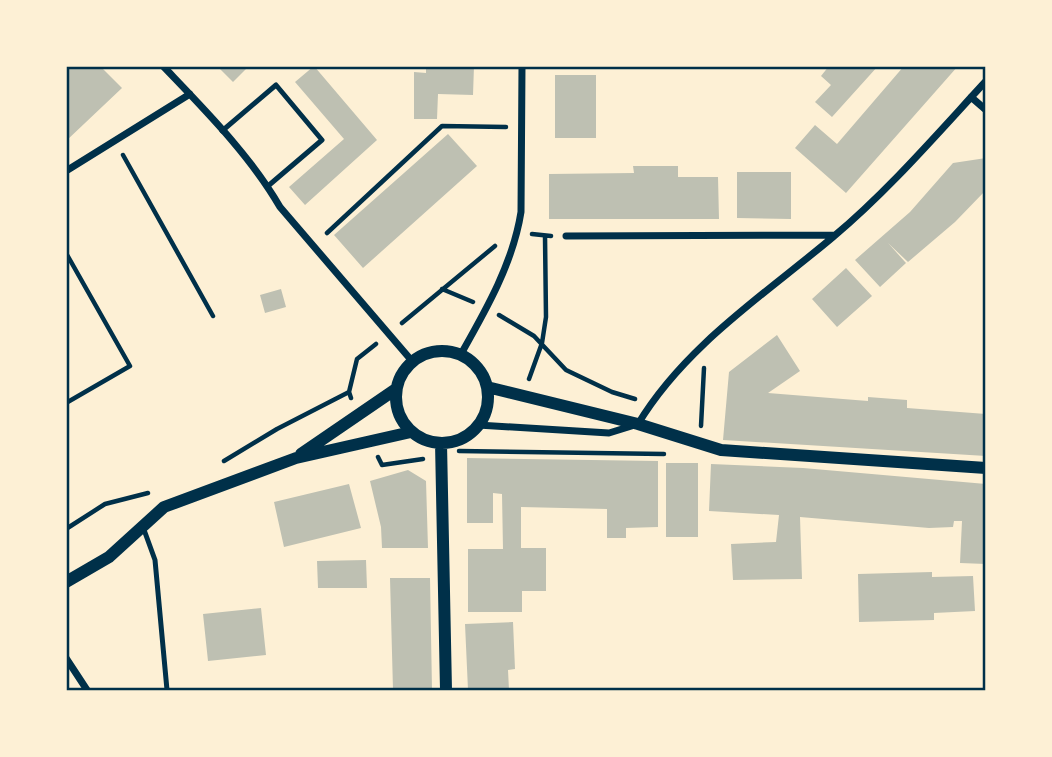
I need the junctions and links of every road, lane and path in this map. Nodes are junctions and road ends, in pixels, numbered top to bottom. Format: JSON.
{"nodes":[{"id":1,"x":163,"y":66,"type":"edge"},
{"id":2,"x":522,"y":66,"type":"edge"},
{"id":3,"x":985,"y":81,"type":"edge"},
{"id":4,"x":190,"y":94,"type":"junction"},
{"id":5,"x":971,"y":97,"type":"junction"},
{"id":6,"x":985,"y":110,"type":"edge"},
{"id":7,"x":521,"y":127,"type":"junction"},
{"id":8,"x":222,"y":131,"type":"junction"},
{"id":9,"x":117,"y":143,"type":"junction"},
{"id":10,"x":66,"y":171,"type":"edge"},
{"id":11,"x":268,"y":186,"type":"junction"},
{"id":12,"x":326,"y":232,"type":"dead end"},
{"id":13,"x":835,"y":235,"type":"junction"},
{"id":14,"x":545,"y":236,"type":"dead end"},
{"id":15,"x":566,"y":236,"type":"dead end"},
{"id":16,"x":66,"y":253,"type":"edge"},
{"id":17,"x":441,"y":289,"type":"dead end"},
{"id":18,"x":212,"y":316,"type":"dead end"},
{"id":19,"x":388,"y":334,"type":"junction"},
{"id":20,"x":710,"y":336,"type":"junction"},
{"id":21,"x":542,"y":343,"type":"junction"},
{"id":22,"x":461,"y":355,"type":"junction"},
{"id":23,"x":412,"y":361,"type":"junction"},
{"id":24,"x":487,"y":387,"type":"junction"},
{"id":25,"x":396,"y":389,"type":"junction"},
{"id":26,"x":524,"y":397,"type":"junction"},
{"id":27,"x":66,"y":403,"type":"edge"},
{"id":28,"x":651,"y":403,"type":"junction"},
{"id":29,"x":638,"y":424,"type":"junction"},
{"id":30,"x":478,"y":425,"type":"junction"},
{"id":31,"x":411,"y":432,"type":"junction"},
{"id":32,"x":441,"y":443,"type":"junction"},
{"id":33,"x":700,"y":445,"type":"junction"},
{"id":34,"x":296,"y":458,"type":"junction"},
{"id":35,"x":217,"y":464,"type":"dead end"},
{"id":36,"x":985,"y":468,"type":"edge"},
{"id":37,"x":156,"y":490,"type":"dead end"},
{"id":38,"x":142,"y":524,"type":"junction"},
{"id":39,"x":66,"y":529,"type":"edge"},
{"id":40,"x":66,"y":582,"type":"edge"},
{"id":41,"x":66,"y":658,"type":"edge"},
{"id":42,"x":87,"y":691,"type":"edge"},
{"id":43,"x":167,"y":691,"type":"edge"},
{"id":44,"x":446,"y":691,"type":"edge"}],
"edges":[{"from":1,"to":4,"type":"street"},
{"from":2,"to":7,"type":"street"},
{"from":3,"to":5,"type":"street"},
{"from":4,"to":8,"type":"street"},
{"from":4,"to":9,"type":"street"},
{"from":5,"to":6,"type":"street"},
{"from":5,"to":13,"type":"street"},
{"from":7,"to":12,"type":"path"},
{"from":7,"to":22,"type":"street"},
{"from":8,"to":11,"type":"street"},
{"from":8,"to":11,"type":"lane"},
{"from":9,"to":10,"type":"street"},
{"from":9,"to":18,"type":"path"},
{"from":11,"to":19,"type":"street"},
{"from":13,"to":15,"type":"street"},
{"from":13,"to":20,"type":"street"},
{"from":14,"to":21,"type":"path"},
{"from":16,"to":27,"type":"path"},
{"from":17,"to":19,"type":"path"},
{"from":19,"to":23,"type":"street"},
{"from":19,"to":35,"type":"path"},
{"from":20,"to":28,"type":"street"},
{"from":20,"to":33,"type":"path"},
{"from":21,"to":26,"type":"path"},
{"from":21,"to":28,"type":"path"},
{"from":22,"to":23,"type":"street"},
{"from":22,"to":24,"type":"street"},
{"from":23,"to":25,"type":"street"},
{"from":24,"to":26,"type":"street"},
{"from":24,"to":30,"type":"street"},
{"from":25,"to":31,"type":"street"},
{"from":25,"to":34,"type":"street"},
{"from":26,"to":29,"type":"street"},
{"from":28,"to":29,"type":"street"},
{"from":29,"to":30,"type":"street"},
{"from":29,"to":33,"type":"street"},
{"from":30,"to":32,"type":"street"},
{"from":31,"to":32,"type":"street"},
{"from":31,"to":34,"type":"street"},
{"from":32,"to":44,"type":"street"},
{"from":33,"to":36,"type":"street"},
{"from":34,"to":38,"type":"street"},
{"from":37,"to":39,"type":"path"},
{"from":38,"to":40,"type":"street"},
{"from":38,"to":43,"type":"lane"},
{"from":41,"to":42,"type":"street"}]}
